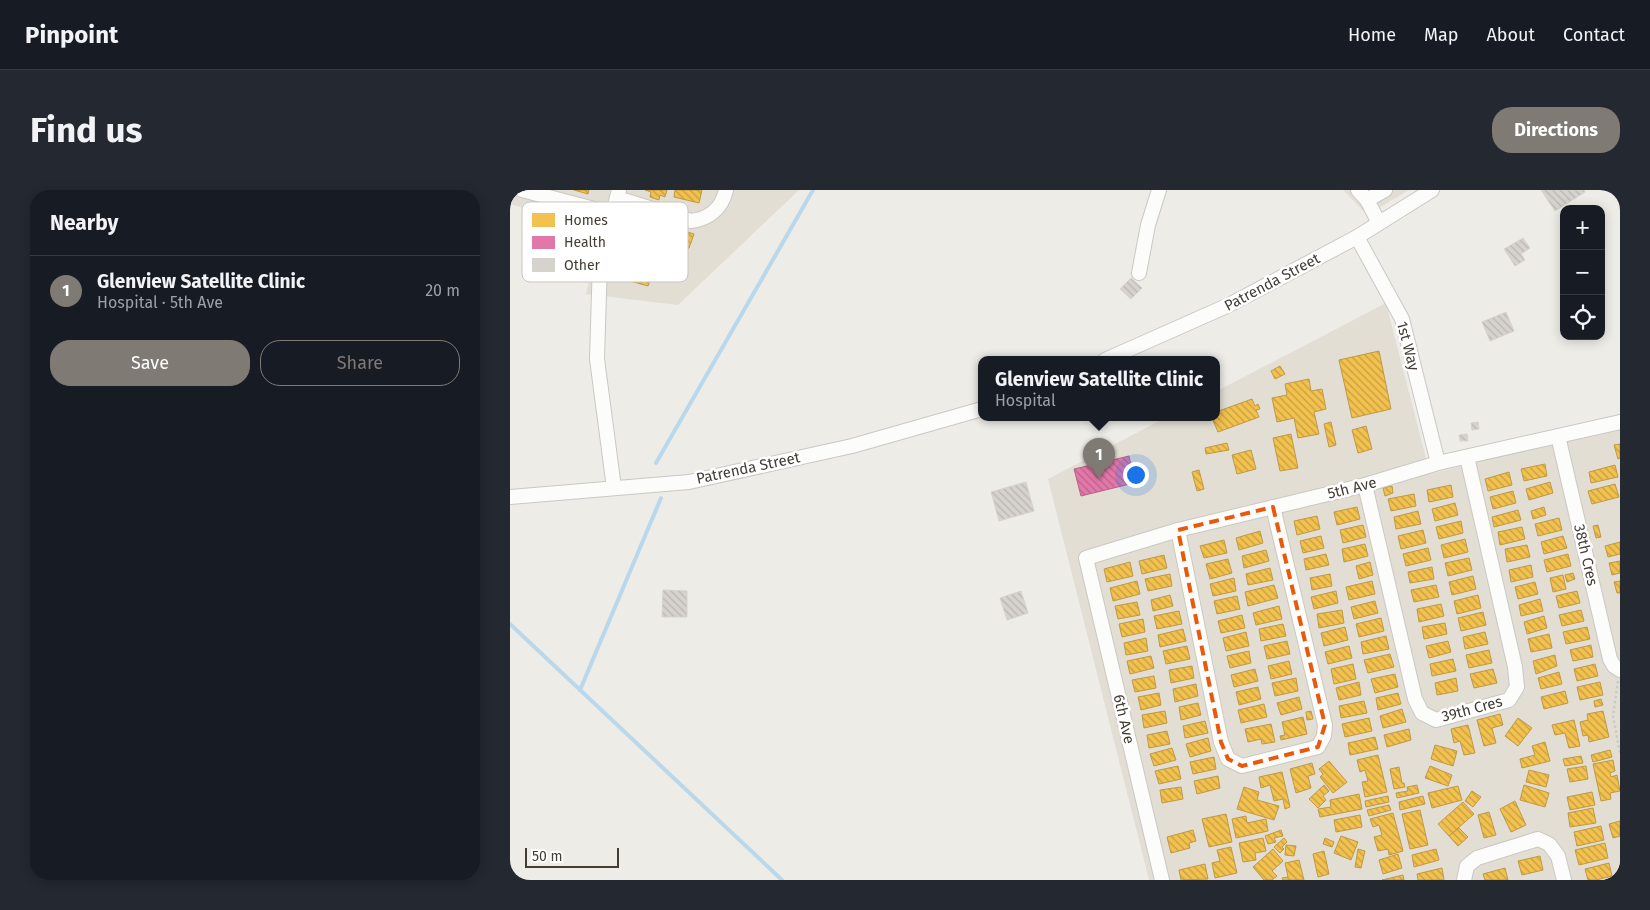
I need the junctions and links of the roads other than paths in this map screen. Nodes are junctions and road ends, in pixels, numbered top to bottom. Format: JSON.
{"nodes":[{"id":1,"x":522,"y":190,"type":"edge"},
{"id":2,"x":726,"y":190,"type":"edge"},
{"id":3,"x":1159,"y":190,"type":"edge"},
{"id":4,"x":1385,"y":190,"type":"edge"},
{"id":5,"x":1432,"y":190,"type":"edge"},
{"id":6,"x":618,"y":194,"type":"edge"},
{"id":7,"x":1363,"y":195,"type":"edge"},
{"id":8,"x":568,"y":202,"type":"edge"},
{"id":9,"x":640,"y":202,"type":"edge"},
{"id":10,"x":688,"y":220,"type":"edge"},
{"id":11,"x":1379,"y":223,"type":"junction"},
{"id":12,"x":1357,"y":236,"type":"junction"},
{"id":13,"x":1139,"y":273,"type":"dead end"},
{"id":14,"x":599,"y":282,"type":"edge"},
{"id":15,"x":1113,"y":356,"type":"edge"},
{"id":16,"x":978,"y":410,"type":"edge"},
{"id":17,"x":1620,"y":422,"type":"edge"},
{"id":18,"x":1558,"y":436,"type":"junction"},
{"id":19,"x":1467,"y":457,"type":"junction"},
{"id":20,"x":1438,"y":463,"type":"junction"},
{"id":21,"x":1365,"y":485,"type":"junction"},
{"id":22,"x":614,"y":488,"type":"junction"},
{"id":23,"x":510,"y":497,"type":"edge"},
{"id":24,"x":1273,"y":507,"type":"junction"},
{"id":25,"x":1178,"y":530,"type":"junction"},
{"id":26,"x":1086,"y":558,"type":"joint"},
{"id":27,"x":1620,"y":670,"type":"edge"},
{"id":28,"x":1162,"y":880,"type":"edge"},
{"id":29,"x":1464,"y":880,"type":"edge"},
{"id":30,"x":1564,"y":880,"type":"edge"}],
"edges":[{"from":1,"to":8,"type":"street"},
{"from":2,"to":10,"type":"street"},
{"from":3,"to":13,"type":"street"},
{"from":4,"to":7,"type":"street"},
{"from":5,"to":11,"type":"street","name":"Patrenda Street"},
{"from":6,"to":9,"type":"street"},
{"from":7,"to":11,"type":"street"},
{"from":11,"to":12,"type":"street","name":"Patrenda Street"},
{"from":12,"to":15,"type":"street","name":"Patrenda Street"},
{"from":12,"to":20,"type":"street","name":"1st Way"},
{"from":14,"to":22,"type":"street"},
{"from":16,"to":22,"type":"street","name":"Patrenda Street"},
{"from":17,"to":18,"type":"street","name":"5th Ave"},
{"from":18,"to":19,"type":"street","name":"5th Ave"},
{"from":18,"to":27,"type":"street","name":"38th Cres"},
{"from":19,"to":20,"type":"street","name":"5th Ave"},
{"from":19,"to":21,"type":"street","name":"39th Cres"},
{"from":20,"to":21,"type":"street","name":"5th Ave"},
{"from":21,"to":24,"type":"street","name":"5th Ave"},
{"from":22,"to":23,"type":"street","name":"Patrenda Street"},
{"from":24,"to":25,"type":"street","name":"5th Ave"},
{"from":24,"to":25,"type":"street"},
{"from":25,"to":26,"type":"street","name":"5th Ave"},
{"from":26,"to":28,"type":"street","name":"6th Ave"},
{"from":29,"to":30,"type":"street"}]}
